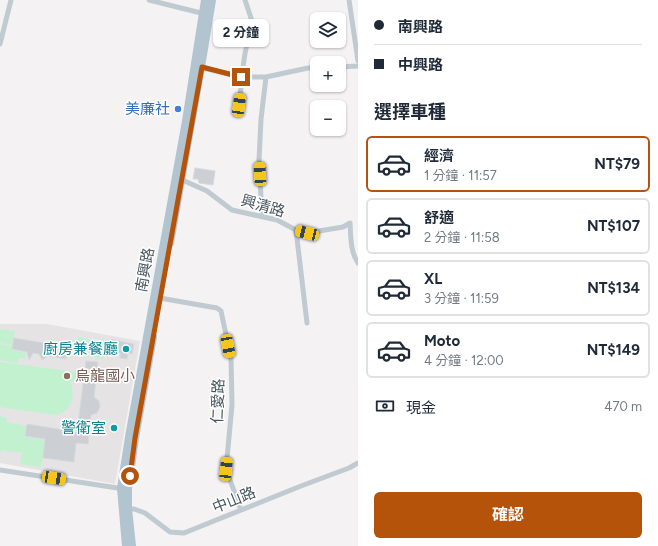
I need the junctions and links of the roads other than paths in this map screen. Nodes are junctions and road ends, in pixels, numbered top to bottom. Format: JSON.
{"nodes":[{"id":1,"x":11,"y":0,"type":"edge"},
{"id":2,"x":150,"y":0,"type":"edge"},
{"id":3,"x":205,"y":0,"type":"edge"},
{"id":4,"x":212,"y":0,"type":"edge"},
{"id":5,"x":245,"y":0,"type":"edge"},
{"id":6,"x":349,"y":0,"type":"edge"},
{"id":7,"x":206,"y":14,"type":"junction"},
{"id":8,"x":0,"y":44,"type":"edge"},
{"id":9,"x":358,"y":61,"type":"edge"},
{"id":10,"x":198,"y":66,"type":"junction"},
{"id":11,"x":358,"y":66,"type":"edge"},
{"id":12,"x":346,"y":67,"type":"edge"},
{"id":13,"x":310,"y":68,"type":"edge"},
{"id":14,"x":241,"y":77,"type":"junction"},
{"id":15,"x":266,"y":77,"type":"junction"},
{"id":16,"x":239,"y":105,"type":"dead end"},
{"id":17,"x":178,"y":178,"type":"junction"},
{"id":18,"x":262,"y":217,"type":"junction"},
{"id":19,"x":296,"y":230,"type":"junction"},
{"id":20,"x":358,"y":263,"type":"edge"},
{"id":21,"x":157,"y":297,"type":"junction"},
{"id":22,"x":307,"y":323,"type":"dead end"},
{"id":23,"x":358,"y":463,"type":"edge"},
{"id":24,"x":0,"y":470,"type":"edge"},
{"id":25,"x":124,"y":489,"type":"junction"},
{"id":26,"x":125,"y":509,"type":"junction"},
{"id":27,"x":242,"y":510,"type":"junction"},
{"id":28,"x":126,"y":546,"type":"edge"},
{"id":29,"x":132,"y":546,"type":"edge"}],
"edges":[{"from":1,"to":8,"type":"street"},
{"from":2,"to":7,"type":"street"},
{"from":3,"to":7,"type":"main road","name":"南興路"},
{"from":4,"to":7,"type":"main road","name":"南興路"},
{"from":5,"to":14,"type":"street"},
{"from":6,"to":9,"type":"street"},
{"from":7,"to":10,"type":"main road","name":"南興路"},
{"from":10,"to":14,"type":"street"},
{"from":10,"to":17,"type":"main road","name":"南興路"},
{"from":11,"to":12,"type":"street"},
{"from":13,"to":15,"type":"street"},
{"from":14,"to":15,"type":"street"},
{"from":14,"to":16,"type":"street"},
{"from":15,"to":18,"type":"street"},
{"from":17,"to":18,"type":"street","name":"興清路"},
{"from":17,"to":21,"type":"main road","name":"南興路"},
{"from":18,"to":19,"type":"street","name":"興清路"},
{"from":19,"to":20,"type":"street","name":"興清路"},
{"from":19,"to":22,"type":"street"},
{"from":21,"to":25,"type":"main road","name":"南興路"},
{"from":21,"to":27,"type":"street","name":"仁愛路"},
{"from":23,"to":27,"type":"street","name":"中山路"},
{"from":24,"to":25,"type":"street"},
{"from":25,"to":26,"type":"main road","name":"南興路"},
{"from":26,"to":27,"type":"street","name":"中山路"},
{"from":26,"to":28,"type":"main road","name":"南興路"},
{"from":26,"to":29,"type":"main road","name":"南興路"}]}
